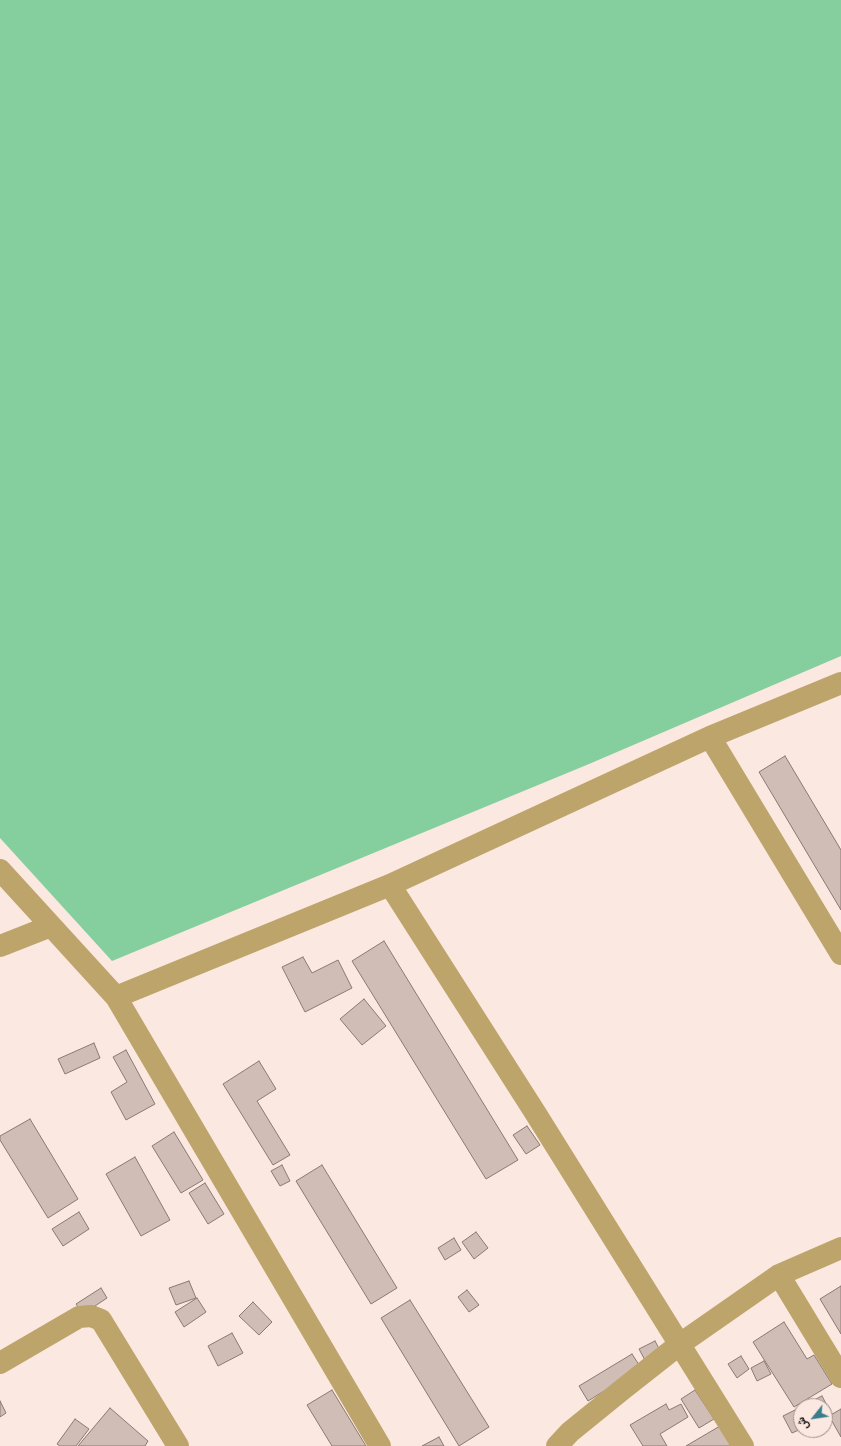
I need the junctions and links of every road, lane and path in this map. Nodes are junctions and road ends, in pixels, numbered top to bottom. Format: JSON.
{"nodes":[{"id":1,"x":841,"y":683,"type":"edge"},
{"id":2,"x":710,"y":736,"type":"junction"},
{"id":3,"x":0,"y":870,"type":"edge"},
{"id":4,"x":390,"y":885,"type":"junction"},
{"id":5,"x":51,"y":926,"type":"junction"},
{"id":6,"x":0,"y":946,"type":"edge"},
{"id":7,"x":841,"y":954,"type":"edge"},
{"id":8,"x":116,"y":997,"type":"junction"},
{"id":9,"x":841,"y":1248,"type":"edge"},
{"id":10,"x":779,"y":1275,"type":"junction"},
{"id":11,"x":680,"y":1344,"type":"junction"},
{"id":12,"x":0,"y":1363,"type":"edge"},
{"id":13,"x":841,"y":1377,"type":"edge"},
{"id":14,"x":569,"y":1441,"type":"edge"},
{"id":15,"x":178,"y":1446,"type":"edge"},
{"id":16,"x":380,"y":1446,"type":"edge"},
{"id":17,"x":743,"y":1446,"type":"edge"}],
"edges":[{"from":1,"to":2,"type":"street"},
{"from":2,"to":4,"type":"street"},
{"from":2,"to":7,"type":"street"},
{"from":3,"to":5,"type":"street"},
{"from":4,"to":8,"type":"street"},
{"from":4,"to":11,"type":"street"},
{"from":5,"to":6,"type":"street"},
{"from":5,"to":8,"type":"street"},
{"from":8,"to":16,"type":"street"},
{"from":9,"to":10,"type":"street"},
{"from":10,"to":11,"type":"street"},
{"from":10,"to":13,"type":"street"},
{"from":11,"to":14,"type":"street"},
{"from":11,"to":17,"type":"street"},
{"from":12,"to":15,"type":"street"}]}
